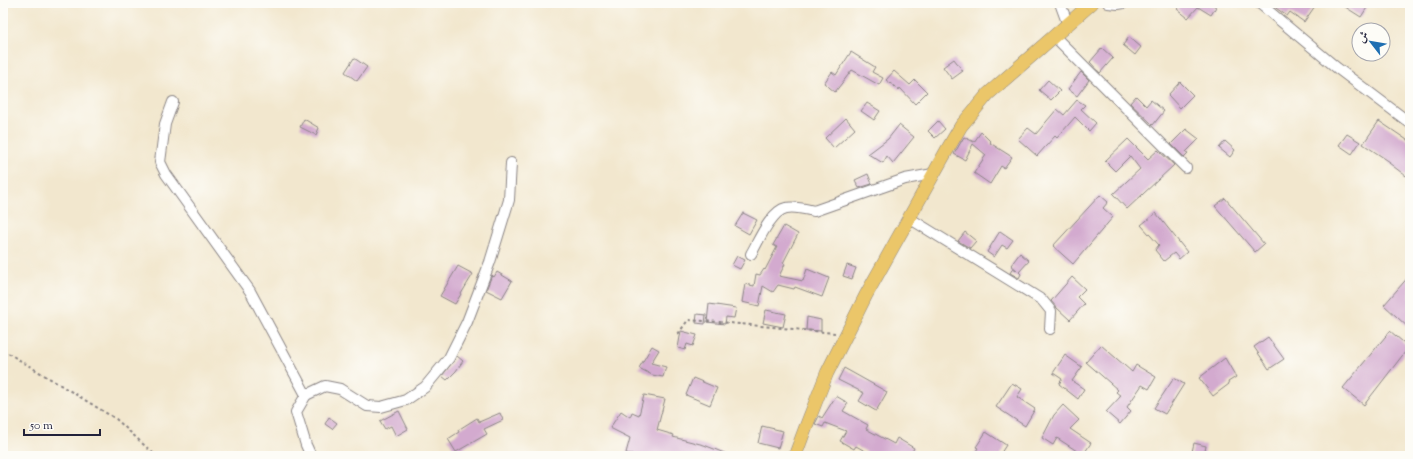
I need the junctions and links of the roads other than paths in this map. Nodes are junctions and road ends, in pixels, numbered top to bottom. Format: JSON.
{"nodes":[{"id":1,"x":1060,"y":3,"type":"edge"},
{"id":2,"x":1092,"y":3,"type":"edge"},
{"id":3,"x":1108,"y":3,"type":"edge"},
{"id":4,"x":1124,"y":3,"type":"edge"},
{"id":5,"x":1259,"y":3,"type":"edge"},
{"id":6,"x":1068,"y":25,"type":"junction"},
{"id":7,"x":1054,"y":36,"type":"junction"},
{"id":8,"x":173,"y":102,"type":"dead end"},
{"id":9,"x":1410,"y":123,"type":"edge"},
{"id":10,"x":511,"y":163,"type":"dead end"},
{"id":11,"x":1186,"y":168,"type":"dead end"},
{"id":12,"x":933,"y":174,"type":"junction"},
{"id":13,"x":909,"y":218,"type":"junction"},
{"id":14,"x":751,"y":254,"type":"dead end"},
{"id":15,"x":1050,"y":329,"type":"dead end"},
{"id":16,"x":306,"y":395,"type":"junction"},
{"id":17,"x":311,"y":456,"type":"edge"},
{"id":18,"x":795,"y":456,"type":"edge"}],
"edges":[{"from":1,"to":6,"type":"street"},
{"from":2,"to":6,"type":"main road"},
{"from":3,"to":4,"type":"street"},
{"from":5,"to":9,"type":"street"},
{"from":6,"to":7,"type":"main road"},
{"from":7,"to":11,"type":"street"},
{"from":7,"to":12,"type":"main road"},
{"from":8,"to":16,"type":"street"},
{"from":10,"to":16,"type":"street"},
{"from":12,"to":13,"type":"main road"},
{"from":12,"to":14,"type":"street"},
{"from":13,"to":15,"type":"street"},
{"from":13,"to":18,"type":"main road"},
{"from":16,"to":17,"type":"street"}]}
